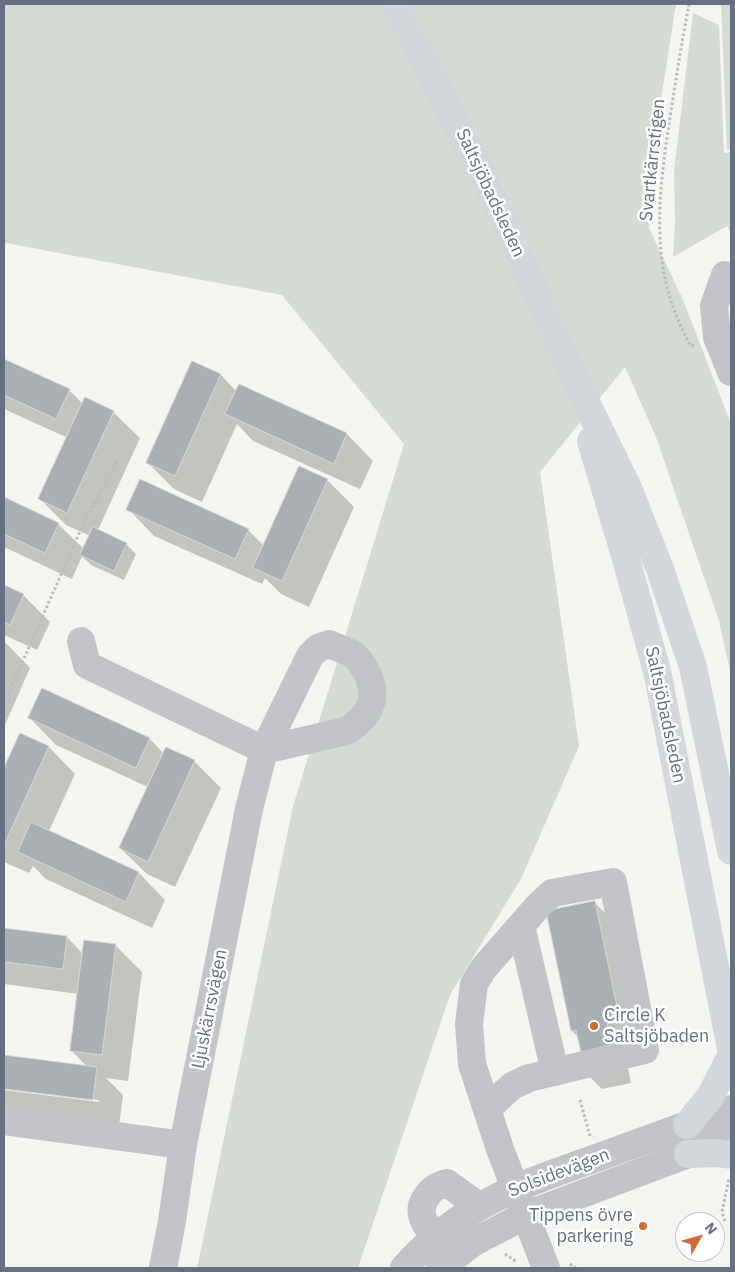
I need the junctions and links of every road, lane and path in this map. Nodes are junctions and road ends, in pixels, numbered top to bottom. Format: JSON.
{"nodes":[{"id":1,"x":394,"y":4,"type":"edge"},
{"id":2,"x":689,"y":4,"type":"edge"},
{"id":3,"x":725,"y":275,"type":"dead end"},
{"id":4,"x":717,"y":338,"type":"junction"},
{"id":5,"x":731,"y":372,"type":"edge"},
{"id":6,"x":578,"y":386,"type":"junction"},
{"id":7,"x":118,"y":459,"type":"dead end"},
{"id":8,"x":82,"y":641,"type":"dead end"},
{"id":9,"x":4,"y":704,"type":"edge"},
{"id":10,"x":731,"y":851,"type":"edge"},
{"id":11,"x":520,"y":926,"type":"junction"},
{"id":12,"x":731,"y":1049,"type":"edge"},
{"id":13,"x":731,"y":1056,"type":"edge"},
{"id":14,"x":542,"y":1075,"type":"junction"},
{"id":15,"x":580,"y":1100,"type":"dead end"},
{"id":16,"x":487,"y":1109,"type":"junction"},
{"id":17,"x":731,"y":1109,"type":"edge"},
{"id":18,"x":4,"y":1121,"type":"edge"},
{"id":19,"x":687,"y":1125,"type":"junction"},
{"id":20,"x":731,"y":1138,"type":"edge"},
{"id":21,"x":592,"y":1141,"type":"dead end"},
{"id":22,"x":183,"y":1145,"type":"junction"},
{"id":23,"x":688,"y":1154,"type":"junction"},
{"id":24,"x":730,"y":1166,"type":"edge"},
{"id":25,"x":515,"y":1188,"type":"junction"},
{"id":26,"x":480,"y":1206,"type":"junction"},
{"id":27,"x":722,"y":1212,"type":"edge"},
{"id":28,"x":526,"y":1215,"type":"junction"},
{"id":29,"x":435,"y":1236,"type":"junction"},
{"id":30,"x":447,"y":1262,"type":"edge"},
{"id":31,"x":163,"y":1268,"type":"edge"},
{"id":32,"x":404,"y":1268,"type":"edge"},
{"id":33,"x":546,"y":1268,"type":"edge"}],
"edges":[{"from":1,"to":6,"type":"main road","name":"Saltsjöbadsleden"},
{"from":2,"to":4,"type":"path","name":"Svartkärrstigen"},
{"from":3,"to":4,"type":"street"},
{"from":4,"to":5,"type":"street"},
{"from":6,"to":10,"type":"main road","name":"Saltsjöbadsleden"},
{"from":6,"to":12,"type":"main road","name":"Saltsjöbadsleden"},
{"from":7,"to":9,"type":"path"},
{"from":8,"to":22,"type":"street","name":"Ljuskärrsvägen"},
{"from":11,"to":14,"type":"street"},
{"from":11,"to":14,"type":"street"},
{"from":11,"to":16,"type":"street"},
{"from":13,"to":19,"type":"main road"},
{"from":14,"to":16,"type":"street"},
{"from":15,"to":21,"type":"path"},
{"from":16,"to":25,"type":"street"},
{"from":17,"to":19,"type":"street","name":"Solsidevägen"},
{"from":18,"to":22,"type":"street"},
{"from":19,"to":25,"type":"street","name":"Solsidevägen"},
{"from":20,"to":23,"type":"street","name":"Solsidevägen"},
{"from":22,"to":31,"type":"street","name":"Ljuskärrsvägen"},
{"from":23,"to":24,"type":"main road"},
{"from":23,"to":28,"type":"street","name":"Solsidevägen"},
{"from":24,"to":27,"type":"path"},
{"from":25,"to":26,"type":"street","name":"Solsidevägen"},
{"from":25,"to":28,"type":"street"},
{"from":26,"to":29,"type":"street","name":"Solsidevägen"},
{"from":26,"to":29,"type":"street"},
{"from":28,"to":30,"type":"street","name":"Solsidevägen"},
{"from":28,"to":33,"type":"street"},
{"from":29,"to":30,"type":"street"},
{"from":29,"to":32,"type":"street","name":"Solsidevägen"}]}
